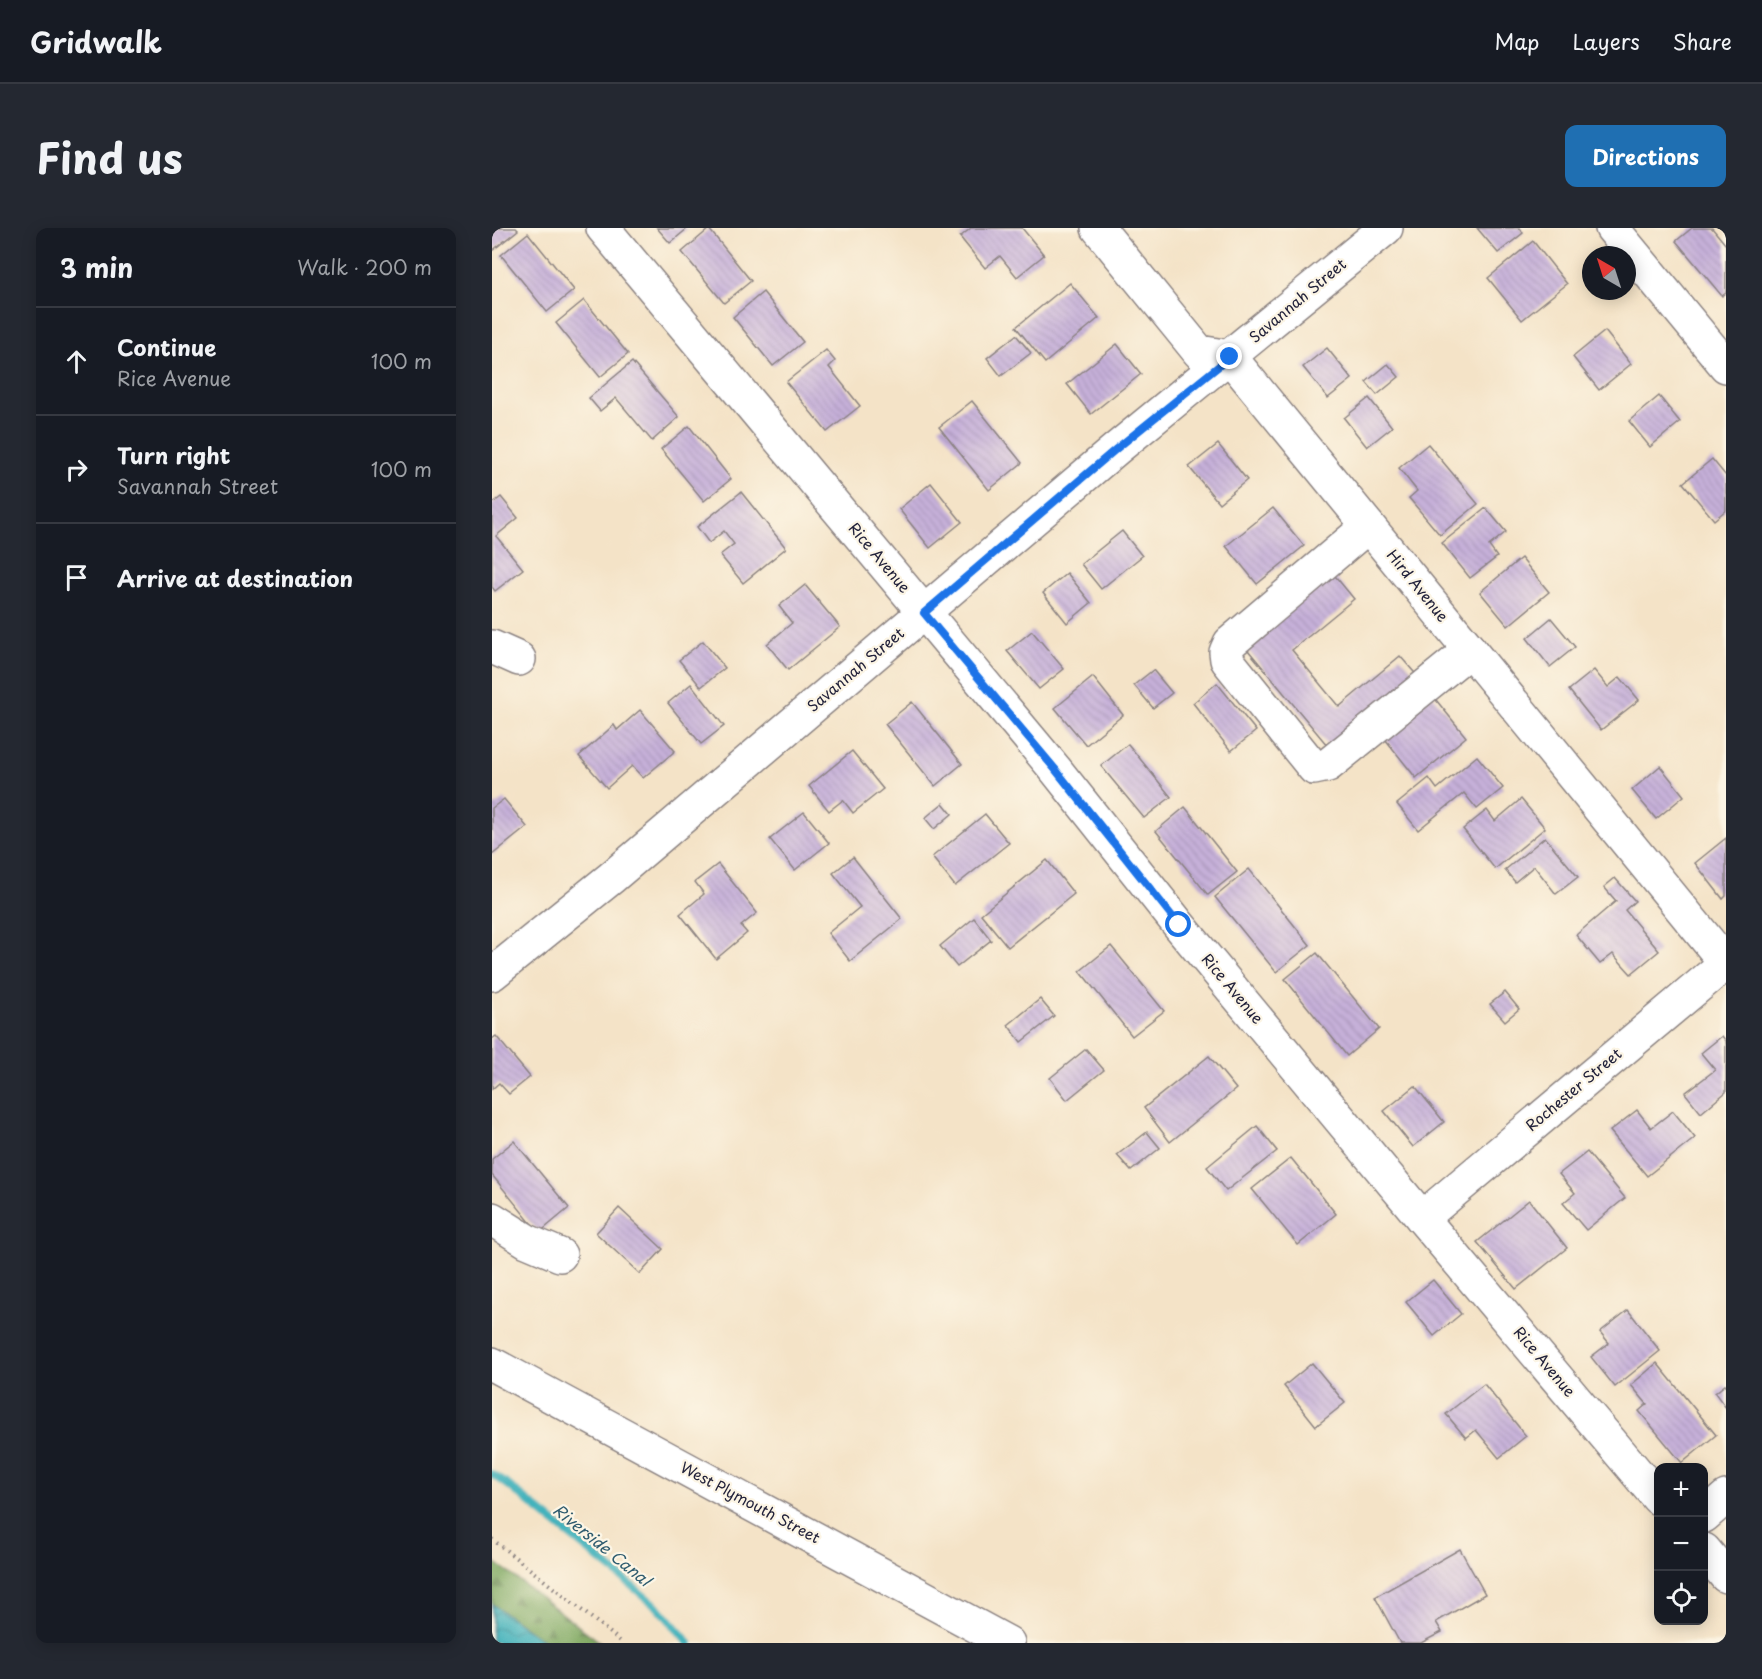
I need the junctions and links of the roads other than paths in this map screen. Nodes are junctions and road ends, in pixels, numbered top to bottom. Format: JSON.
{"nodes":[{"id":1,"x":603,"y":228,"type":"edge"},
{"id":2,"x":1098,"y":228,"type":"edge"},
{"id":3,"x":1386,"y":228,"type":"edge"},
{"id":4,"x":1612,"y":228,"type":"edge"},
{"id":5,"x":1230,"y":357,"type":"junction"},
{"id":6,"x":1726,"y":366,"type":"edge"},
{"id":7,"x":1368,"y":526,"type":"junction"},
{"id":8,"x":924,"y":613,"type":"junction"},
{"id":9,"x":1470,"y":650,"type":"junction"},
{"id":10,"x":1726,"y":963,"type":"edge"},
{"id":11,"x":492,"y":974,"type":"edge"},
{"id":12,"x":1422,"y":1218,"type":"junction"},
{"id":13,"x":492,"y":1219,"type":"edge"},
{"id":14,"x":560,"y":1255,"type":"dead end"},
{"id":15,"x":492,"y":1364,"type":"edge"},
{"id":16,"x":1654,"y":1492,"type":"edge"},
{"id":17,"x":1726,"y":1497,"type":"edge"},
{"id":18,"x":1708,"y":1513,"type":"edge"},
{"id":19,"x":1708,"y":1555,"type":"edge"},
{"id":20,"x":1726,"y":1576,"type":"edge"},
{"id":21,"x":1008,"y":1643,"type":"edge"}],
"edges":[{"from":1,"to":8,"type":"street","name":"Rice Avenue"},
{"from":2,"to":5,"type":"street"},
{"from":3,"to":5,"type":"street","name":"Savannah Street"},
{"from":4,"to":6,"type":"street"},
{"from":5,"to":7,"type":"street","name":"Hird Avenue"},
{"from":5,"to":8,"type":"street","name":"Savannah Street"},
{"from":7,"to":9,"type":"street","name":"Hird Avenue"},
{"from":7,"to":9,"type":"street"},
{"from":8,"to":11,"type":"street","name":"Savannah Street"},
{"from":8,"to":12,"type":"street","name":"Rice Avenue"},
{"from":9,"to":10,"type":"street","name":"Hird Avenue"},
{"from":10,"to":12,"type":"street","name":"Rochester Street"},
{"from":12,"to":16,"type":"street","name":"Rice Avenue"},
{"from":13,"to":14,"type":"street"},
{"from":15,"to":21,"type":"street","name":"West Plymouth Street"},
{"from":17,"to":18,"type":"street"},
{"from":19,"to":20,"type":"street"}]}
